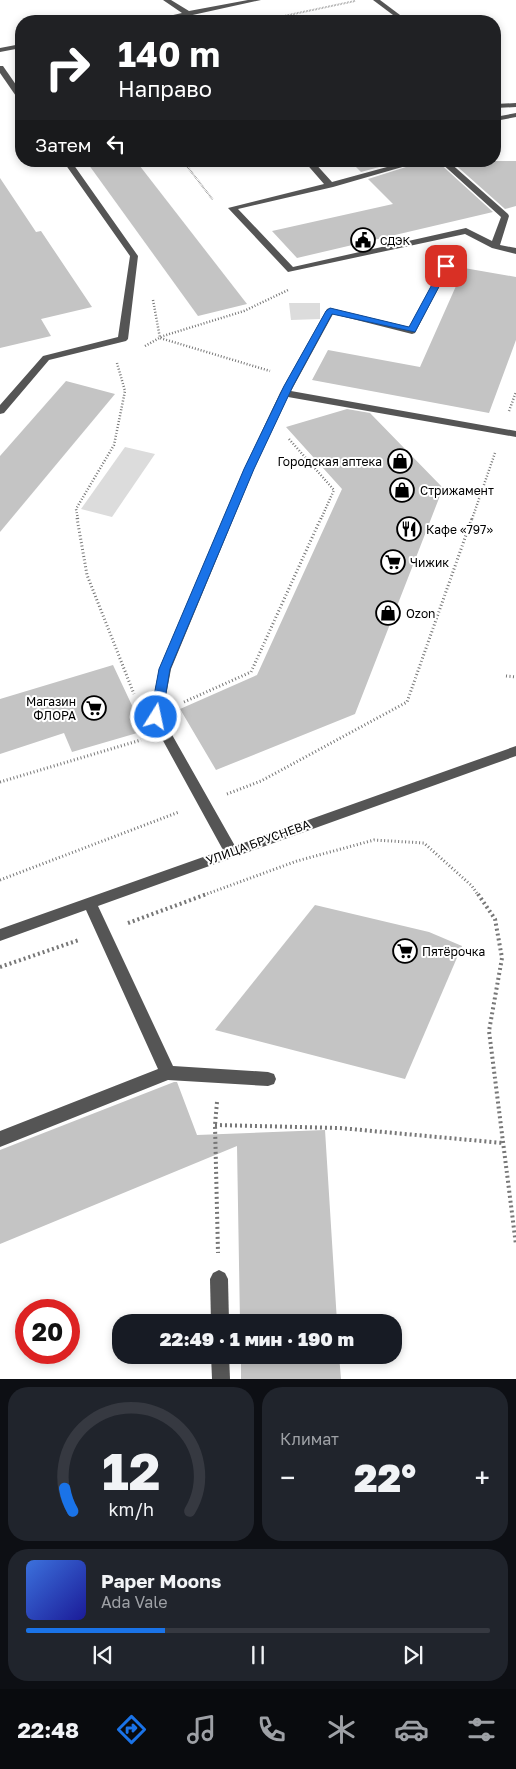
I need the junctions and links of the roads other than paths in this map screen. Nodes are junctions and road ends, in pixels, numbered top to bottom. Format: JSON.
{"nodes":[{"id":1,"x":166,"y":0,"type":"edge"},
{"id":2,"x":258,"y":0,"type":"edge"},
{"id":3,"x":376,"y":0,"type":"edge"},
{"id":4,"x":188,"y":14,"type":"junction"},
{"id":5,"x":185,"y":15,"type":"edge"},
{"id":6,"x":397,"y":15,"type":"edge"},
{"id":7,"x":15,"y":47,"type":"edge"},
{"id":8,"x":0,"y":50,"type":"edge"},
{"id":9,"x":0,"y":68,"type":"edge"},
{"id":10,"x":15,"y":89,"type":"edge"},
{"id":11,"x":516,"y":105,"type":"edge"},
{"id":12,"x":501,"y":106,"type":"edge"},
{"id":13,"x":516,"y":115,"type":"edge"},
{"id":14,"x":501,"y":118,"type":"edge"},
{"id":15,"x":71,"y":167,"type":"edge"},
{"id":16,"x":314,"y":167,"type":"edge"},
{"id":17,"x":397,"y":167,"type":"edge"},
{"id":18,"x":450,"y":167,"type":"edge"},
{"id":19,"x":330,"y":185,"type":"junction"},
{"id":20,"x":495,"y":246,"type":"junction"},
{"id":21,"x":516,"y":251,"type":"edge"},
{"id":22,"x":446,"y":266,"type":"dead end"},
{"id":23,"x":285,"y":393,"type":"junction"},
{"id":24,"x":0,"y":411,"type":"edge"},
{"id":25,"x":516,"y":434,"type":"edge"},
{"id":26,"x":516,"y":750,"type":"edge"},
{"id":27,"x":231,"y":852,"type":"junction"},
{"id":28,"x":90,"y":904,"type":"junction"},
{"id":29,"x":0,"y":935,"type":"edge"},
{"id":30,"x":168,"y":1073,"type":"junction"},
{"id":31,"x":268,"y":1079,"type":"dead end"},
{"id":32,"x":0,"y":1139,"type":"edge"},
{"id":33,"x":219,"y":1279,"type":"road end"},
{"id":34,"x":220,"y":1314,"type":"edge"},
{"id":35,"x":220,"y":1364,"type":"edge"},
{"id":36,"x":220,"y":1379,"type":"edge"}],
"edges":[{"from":1,"to":4,"type":"street"},
{"from":2,"to":4,"type":"street"},
{"from":3,"to":6,"type":"street"},
{"from":4,"to":5,"type":"street"},
{"from":7,"to":8,"type":"street"},
{"from":9,"to":10,"type":"street"},
{"from":11,"to":12,"type":"street"},
{"from":13,"to":14,"type":"street"},
{"from":15,"to":24,"type":"street"},
{"from":16,"to":19,"type":"street"},
{"from":17,"to":19,"type":"street"},
{"from":18,"to":20,"type":"street"},
{"from":19,"to":20,"type":"street"},
{"from":20,"to":21,"type":"street"},
{"from":22,"to":23,"type":"street"},
{"from":23,"to":25,"type":"street"},
{"from":23,"to":27,"type":"street"},
{"from":26,"to":27,"type":"street","name":"УЛИЦА БРУСНЕВА"},
{"from":27,"to":28,"type":"street","name":"УЛИЦА БРУСНЕВА"},
{"from":28,"to":29,"type":"street","name":"УЛИЦА БРУСНЕВА"},
{"from":28,"to":30,"type":"street"},
{"from":30,"to":31,"type":"street"},
{"from":30,"to":32,"type":"street"},
{"from":33,"to":34,"type":"street"},
{"from":35,"to":36,"type":"street"}]}
